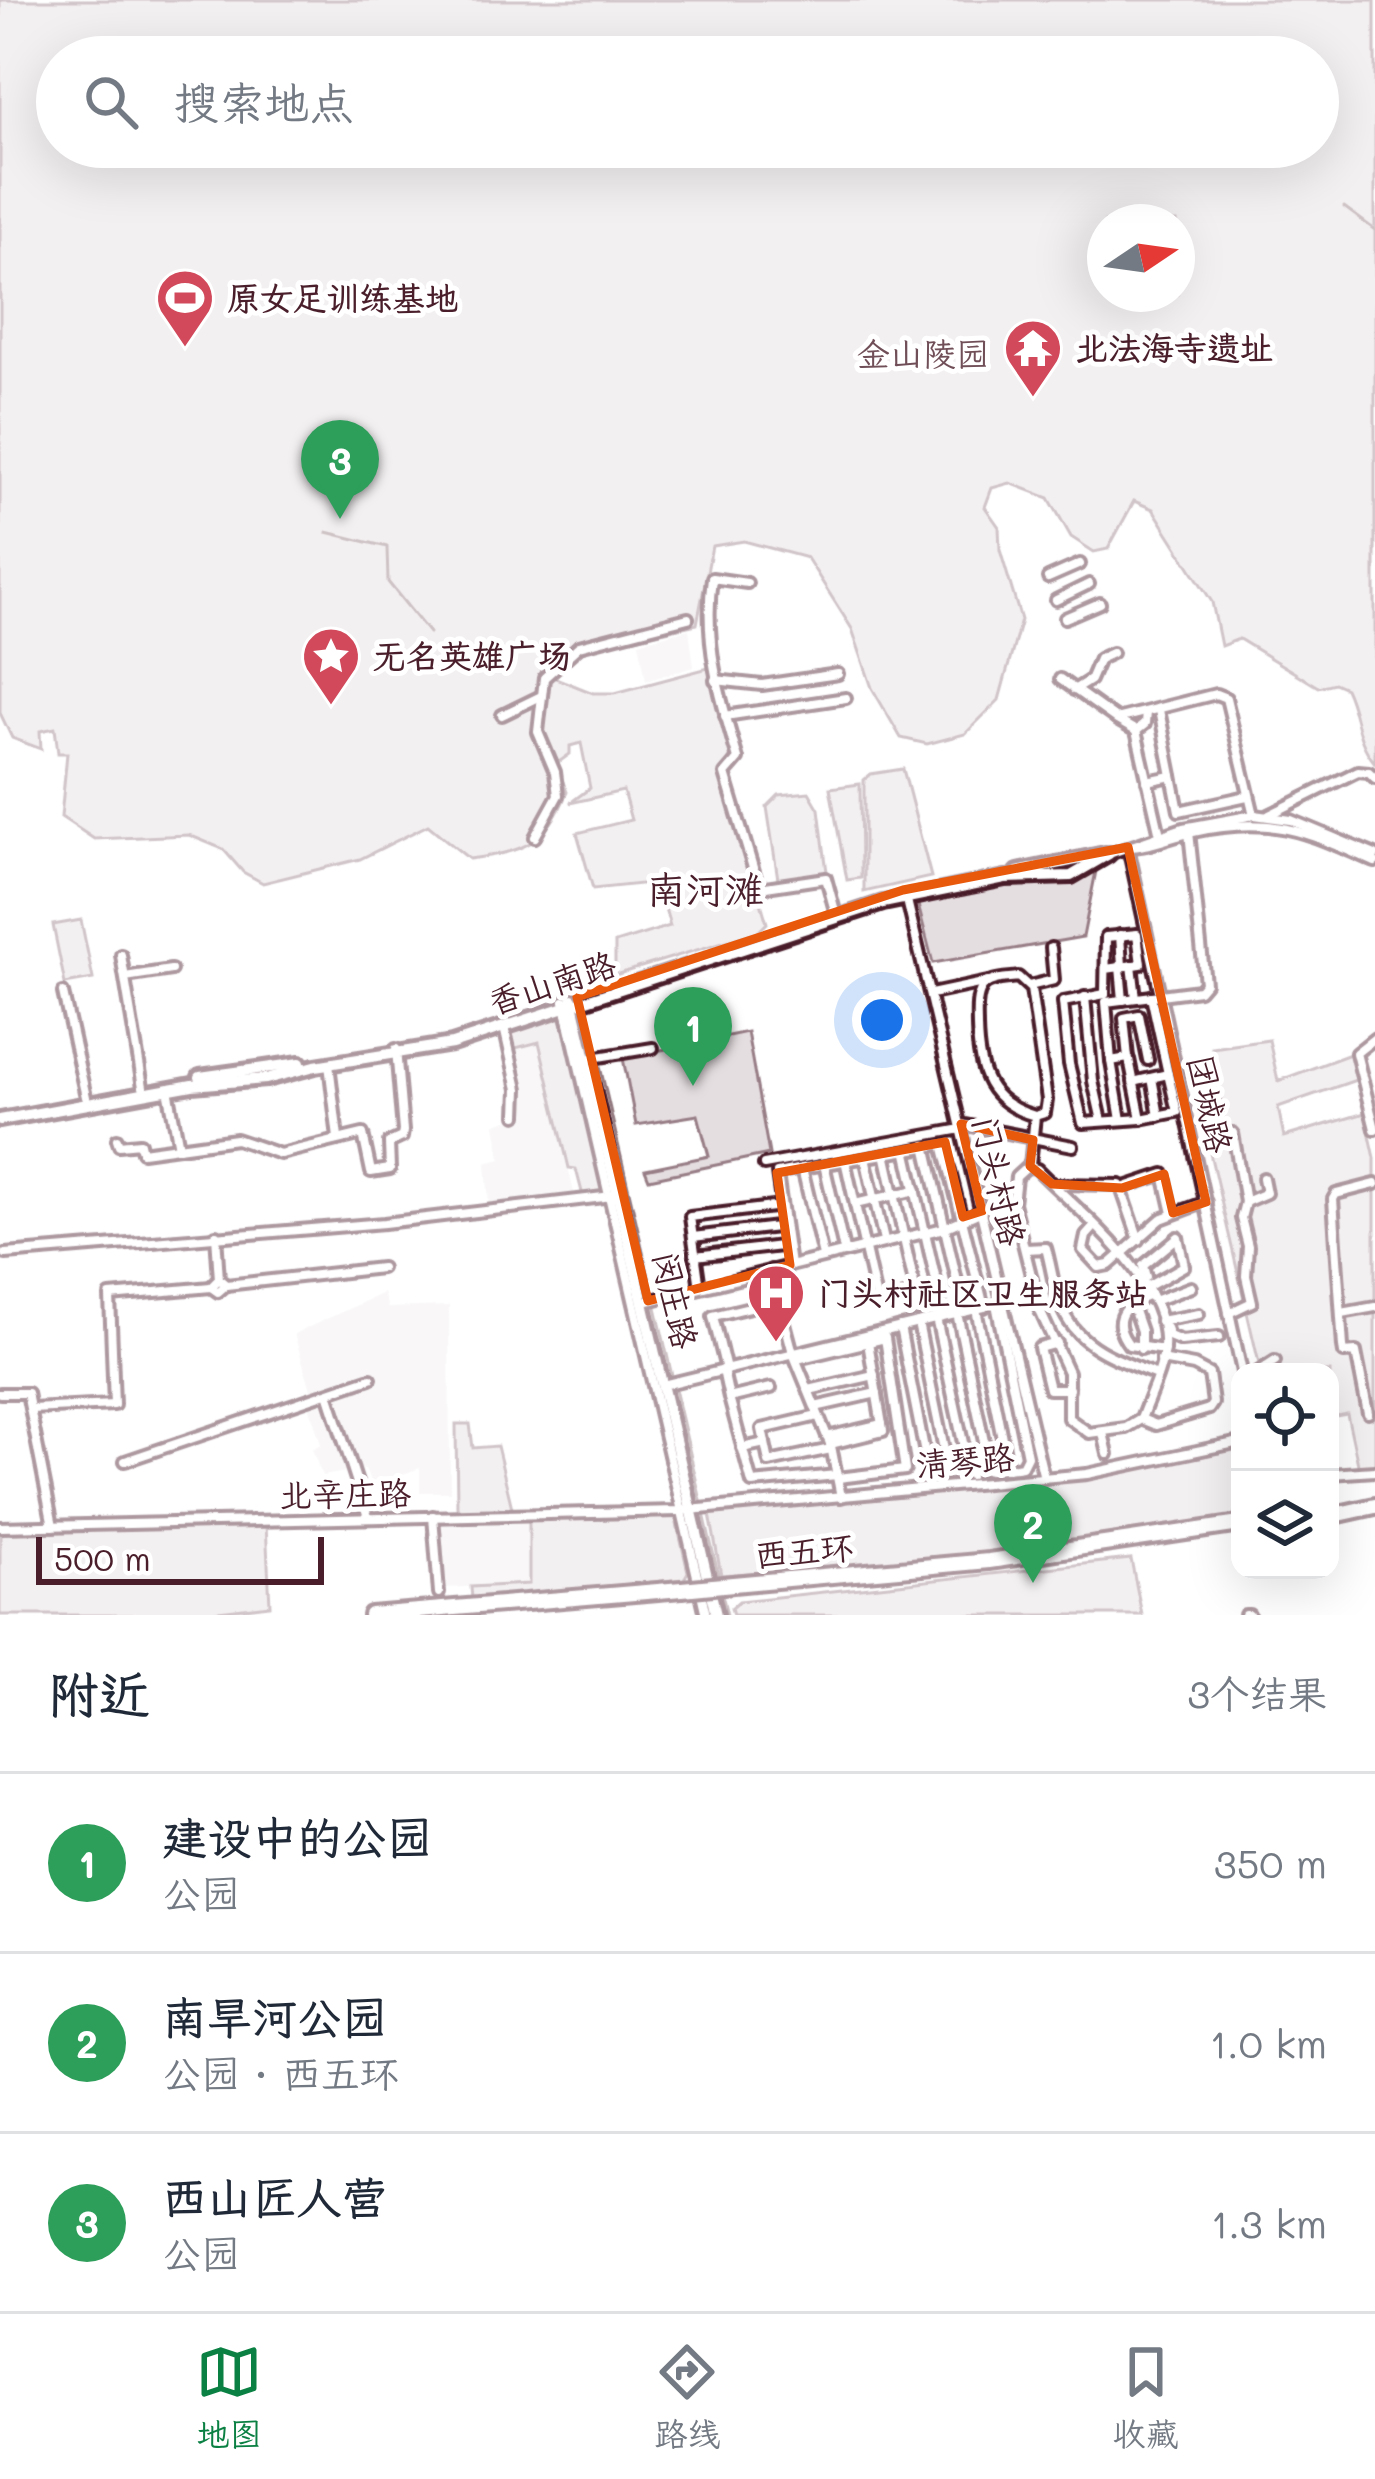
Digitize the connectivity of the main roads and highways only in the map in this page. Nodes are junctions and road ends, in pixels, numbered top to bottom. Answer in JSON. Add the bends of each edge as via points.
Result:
{"nodes":[{"id":1,"x":571,"y":1002,"type":"junction"},
{"id":2,"x":396,"y":1051,"type":"junction"},
{"id":3,"x":0,"y":1117,"type":"edge"},
{"id":4,"x":1375,"y":1497,"type":"edge"},
{"id":5,"x":1339,"y":1505,"type":"edge"},
{"id":6,"x":1375,"y":1507,"type":"edge"},
{"id":7,"x":689,"y":1511,"type":"junction"},
{"id":8,"x":1339,"y":1514,"type":"edge"},
{"id":9,"x":1231,"y":1530,"type":"edge"},
{"id":10,"x":683,"y":1593,"type":"junction"},
{"id":11,"x":371,"y":1615,"type":"edge"},
{"id":12,"x":472,"y":1615,"type":"edge"},
{"id":13,"x":713,"y":1615,"type":"edge"}],
"edges":[{"from":1,"to":1,"type":"main road","name":"香山南路","via":[[906,896],[1071,876],[1109,854],[924,885]]},
{"from":1,"to":2,"type":"main road","name":"香山南路"},
{"from":1,"to":2,"type":"main road","name":"香山南路","via":[[452,1044]]},
{"from":1,"to":7,"type":"main road","name":"闵庄路"},
{"from":1,"to":7,"type":"main road","name":"闵庄路"},
{"from":2,"to":3,"type":"main road","name":"香山南路"},
{"from":2,"to":3,"type":"main road","name":"香山南路","via":[[142,1087]]},
{"from":4,"to":5,"type":"highway"},
{"from":6,"to":8,"type":"highway"},
{"from":7,"to":13,"type":"main road","name":"闵庄路"},
{"from":9,"to":10,"type":"highway","name":"西五环","bridge":true},
{"from":10,"to":11,"type":"highway","name":"西五环"},
{"from":10,"to":12,"type":"highway","name":"西五环"}]}
